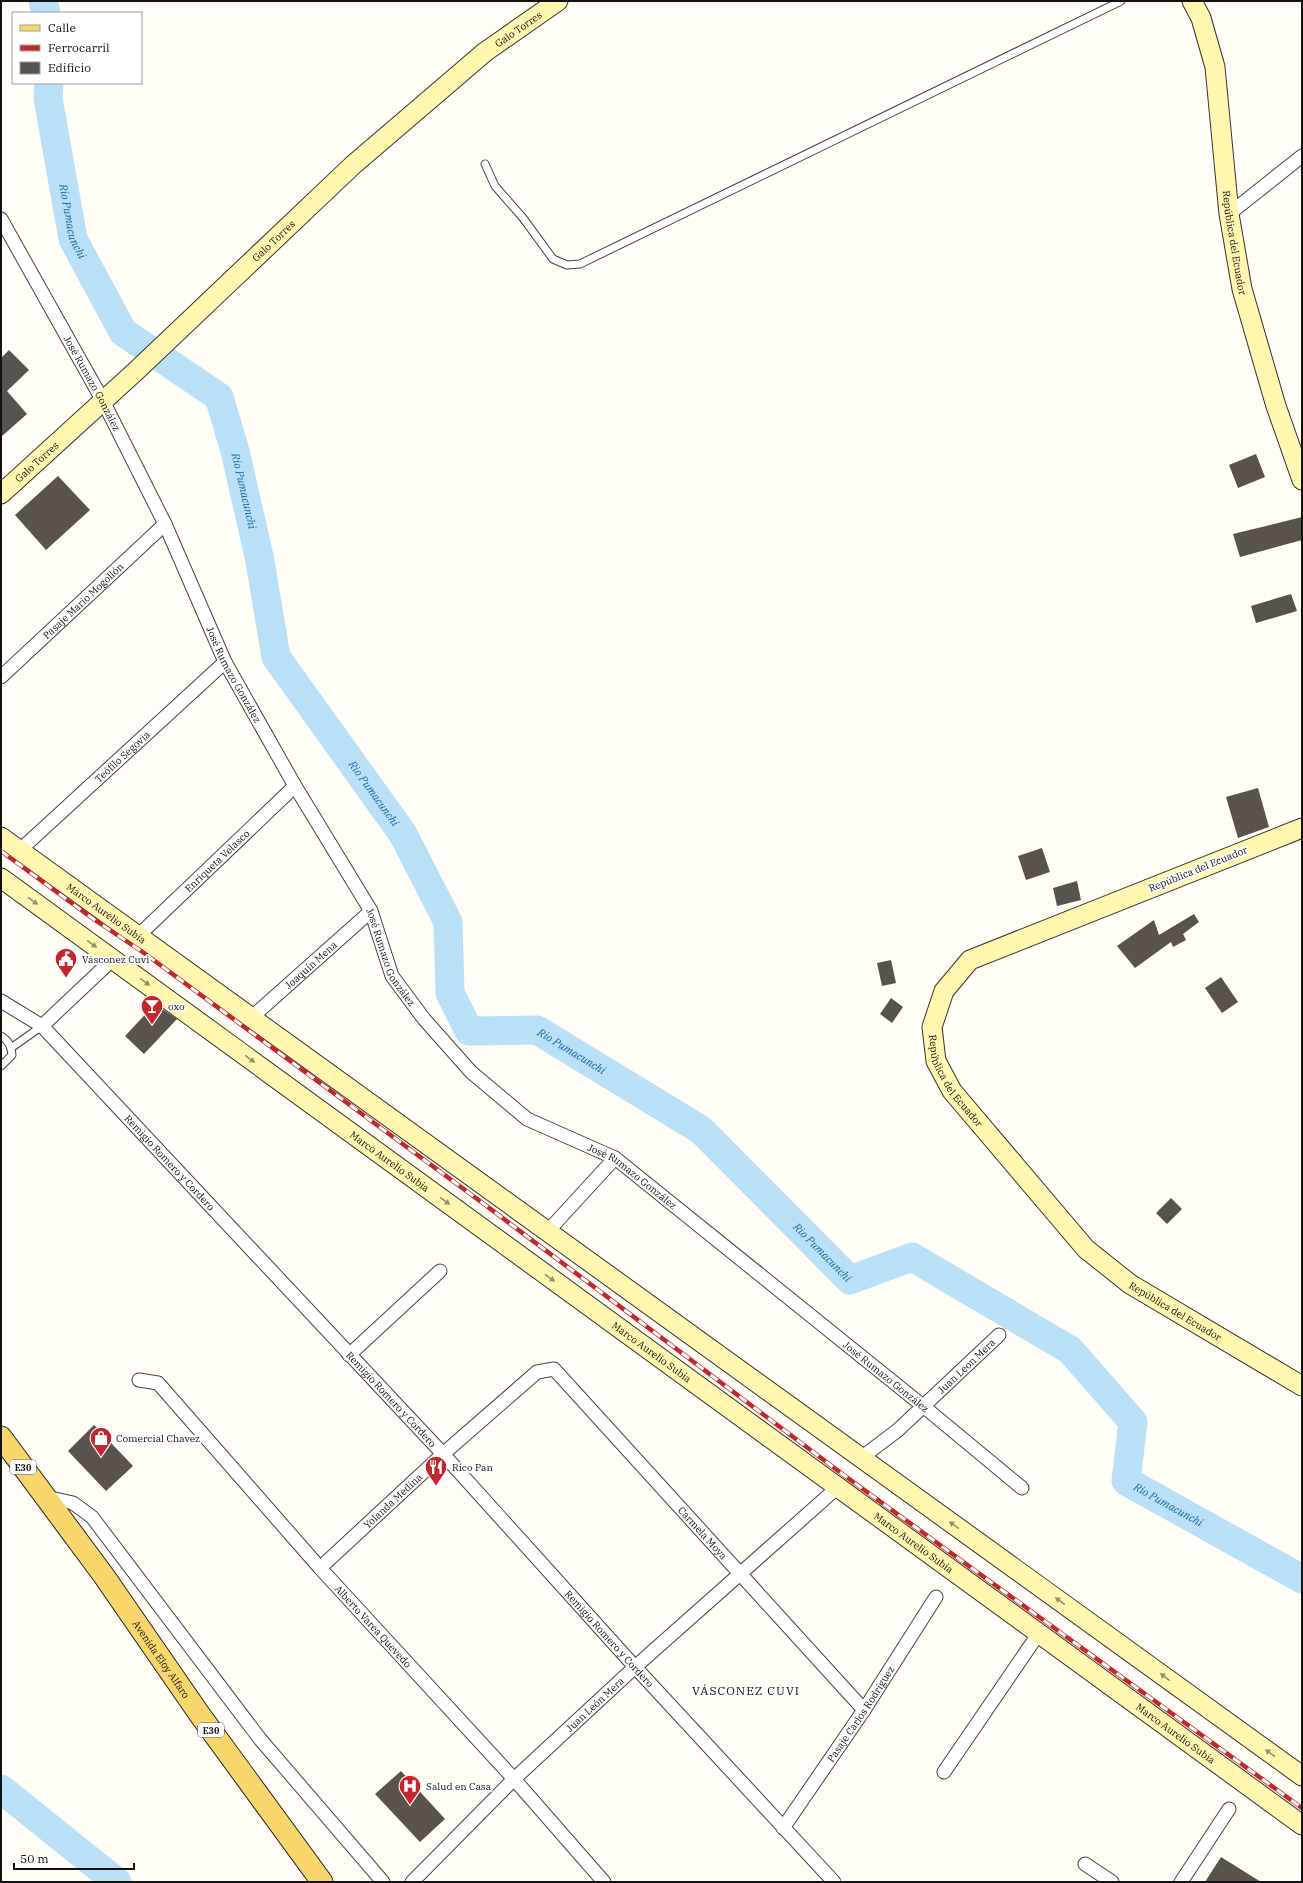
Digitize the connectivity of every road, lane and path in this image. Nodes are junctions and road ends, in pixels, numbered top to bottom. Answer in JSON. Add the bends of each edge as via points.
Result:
{"nodes":[{"id":1,"x":558,"y":1,"type":"edge"},
{"id":2,"x":1121,"y":1,"type":"edge"},
{"id":3,"x":1192,"y":1,"type":"edge"},
{"id":4,"x":1302,"y":156,"type":"edge"},
{"id":5,"x":485,"y":164,"type":"dead end"},
{"id":6,"x":1229,"y":214,"type":"junction"},
{"id":7,"x":1,"y":219,"type":"edge"},
{"id":8,"x":103,"y":401,"type":"junction"},
{"id":9,"x":1302,"y":480,"type":"edge"},
{"id":10,"x":1,"y":494,"type":"edge"},
{"id":11,"x":165,"y":524,"type":"junction"},
{"id":12,"x":225,"y":662,"type":"junction"},
{"id":13,"x":1,"y":677,"type":"edge"},
{"id":14,"x":295,"y":786,"type":"junction"},
{"id":15,"x":1302,"y":828,"type":"edge"},
{"id":16,"x":1,"y":837,"type":"edge"},
{"id":17,"x":20,"y":851,"type":"junction"},
{"id":18,"x":1,"y":878,"type":"edge"},
{"id":19,"x":371,"y":911,"type":"junction"},
{"id":20,"x":138,"y":936,"type":"junction"},
{"id":21,"x":113,"y":959,"type":"junction"},
{"id":22,"x":1,"y":1001,"type":"edge"},
{"id":23,"x":252,"y":1018,"type":"junction"},
{"id":24,"x":42,"y":1026,"type":"junction"},
{"id":25,"x":1,"y":1036,"type":"edge"},
{"id":26,"x":12,"y":1048,"type":"junction"},
{"id":27,"x":1,"y":1066,"type":"edge"},
{"id":28,"x":614,"y":1158,"type":"junction"},
{"id":29,"x":548,"y":1231,"type":"junction"},
{"id":30,"x":440,"y":1271,"type":"dead end"},
{"id":31,"x":999,"y":1335,"type":"dead end"},
{"id":32,"x":349,"y":1355,"type":"junction"},
{"id":33,"x":536,"y":1372,"type":"joint"},
{"id":34,"x":139,"y":1380,"type":"dead end"},
{"id":35,"x":1302,"y":1386,"type":"edge"},
{"id":36,"x":923,"y":1406,"type":"junction"},
{"id":37,"x":1,"y":1437,"type":"edge"},
{"id":38,"x":443,"y":1454,"type":"junction"},
{"id":39,"x":861,"y":1458,"type":"junction"},
{"id":40,"x":838,"y":1487,"type":"junction"},
{"id":41,"x":1022,"y":1488,"type":"dead end"},
{"id":42,"x":46,"y":1497,"type":"junction"},
{"id":43,"x":320,"y":1568,"type":"junction"},
{"id":44,"x":740,"y":1574,"type":"junction"},
{"id":45,"x":936,"y":1597,"type":"dead end"},
{"id":46,"x":1038,"y":1633,"type":"junction"},
{"id":47,"x":635,"y":1667,"type":"junction"},
{"id":48,"x":864,"y":1710,"type":"junction"},
{"id":49,"x":944,"y":1772,"type":"dead end"},
{"id":50,"x":1302,"y":1776,"type":"edge"},
{"id":51,"x":514,"y":1779,"type":"junction"},
{"id":52,"x":1229,"y":1809,"type":"dead end"},
{"id":53,"x":1302,"y":1825,"type":"edge"},
{"id":54,"x":783,"y":1828,"type":"junction"},
{"id":55,"x":1085,"y":1864,"type":"dead end"},
{"id":56,"x":322,"y":1882,"type":"edge"},
{"id":57,"x":383,"y":1882,"type":"edge"},
{"id":58,"x":412,"y":1882,"type":"edge"},
{"id":59,"x":604,"y":1882,"type":"edge"},
{"id":60,"x":834,"y":1882,"type":"edge"},
{"id":61,"x":1112,"y":1882,"type":"edge"},
{"id":62,"x":1181,"y":1882,"type":"edge"}],
"edges":[{"from":1,"to":8,"type":"main road","name":"Galo Torres","via":[[485,52],[353,165]]},
{"from":2,"to":5,"type":"lane","via":[[580,264],[566,265],[553,259],[523,218],[495,186]]},
{"from":3,"to":6,"type":"main road","name":"República del Ecuador","via":[[1201,18],[1215,67]]},
{"from":4,"to":6,"type":"street"},
{"from":6,"to":9,"type":"main road","name":"República del Ecuador","via":[[1242,290],[1276,406]]},
{"from":7,"to":8,"type":"street","name":"José Rumazo González"},
{"from":8,"to":10,"type":"main road","name":"Galo Torres"},
{"from":8,"to":11,"type":"street","name":"José Rumazo González"},
{"from":11,"to":12,"type":"street","name":"José Rumazo González"},
{"from":11,"to":13,"type":"street","name":"Pasaje Mario Mogollón"},
{"from":12,"to":14,"type":"street","name":"José Rumazo González"},
{"from":12,"to":17,"type":"street","name":"Teófilo Segovia"},
{"from":14,"to":19,"type":"street","name":"José Rumazo González"},
{"from":14,"to":20,"type":"street","name":"Enriqueta Velasco"},
{"from":15,"to":35,"type":"main road","name":"República del Ecuador","via":[[970,960],[944,991],[932,1027],[936,1061],[952,1091],[1086,1249],[1130,1284]]},
{"from":16,"to":17,"type":"main road","name":"Marco Aurelio Subia"},
{"from":17,"to":20,"type":"main road","name":"Marco Aurelio Subia"},
{"from":18,"to":21,"type":"main road","name":"Marco Aurelio Subia","one_way":true},
{"from":19,"to":23,"type":"street","name":"Joaquín Mena"},
{"from":19,"to":28,"type":"street","name":"José Rumazo González","via":[[392,976],[424,1019],[471,1072],[528,1119]]},
{"from":20,"to":23,"type":"main road","name":"Marco Aurelio Subia"},
{"from":21,"to":24,"type":"street"},
{"from":21,"to":40,"type":"main road","name":"Marco Aurelio Subia","one_way":true},
{"from":22,"to":24,"type":"street","name":"Remigio Romero y Cordero"},
{"from":23,"to":29,"type":"main road","name":"Marco Aurelio Subia"},
{"from":24,"to":26,"type":"lane"},
{"from":24,"to":32,"type":"street","name":"Remigio Romero y Cordero"},
{"from":25,"to":26,"type":"lane"},
{"from":26,"to":27,"type":"lane","via":[[12,1055]]},
{"from":28,"to":29,"type":"street"},
{"from":28,"to":36,"type":"street","name":"José Rumazo González"},
{"from":29,"to":39,"type":"main road","name":"Marco Aurelio Subia"},
{"from":30,"to":32,"type":"street"},
{"from":31,"to":36,"type":"street","name":"Juan Leon Mera"},
{"from":32,"to":38,"type":"street","name":"Remigio Romero y Cordero"},
{"from":33,"to":38,"type":"street","name":"Yolanda Medina"},
{"from":33,"to":44,"type":"street","name":"Carmela Moya","via":[[554,1369]]},
{"from":34,"to":43,"type":"street","name":"Alberto Varea Quevedo","via":[[158,1383]]},
{"from":36,"to":39,"type":"street","name":"Juan Leon Mera","via":[[898,1430]]},
{"from":36,"to":41,"type":"street","name":"José Rumazo González"},
{"from":37,"to":42,"type":"main road","name":"Avenida Eloy Alfaro","number":"E30"},
{"from":38,"to":43,"type":"street","name":"Yolanda Medina"},
{"from":38,"to":47,"type":"street","name":"Remigio Romero y Cordero"},
{"from":50,"to":39,"type":"main road","name":"Marco Aurelio Subia","one_way":true},
{"from":40,"to":44,"type":"street","name":"Juan León Mera"},
{"from":40,"to":46,"type":"main road","name":"Marco Aurelio Subia"},
{"from":42,"to":56,"type":"main road","name":"Avenida Eloy Alfaro","number":"E30"},
{"from":42,"to":57,"type":"street","via":[[74,1502],[92,1517],[260,1739]]},
{"from":43,"to":51,"type":"street","name":"Alberto Varea Quevedo"},
{"from":44,"to":47,"type":"street","name":"Juan León Mera"},
{"from":44,"to":48,"type":"street","name":"Carmela Moya"},
{"from":45,"to":48,"type":"street","name":"Pasaje Carlos Rodríguez"},
{"from":46,"to":49,"type":"street"},
{"from":46,"to":53,"type":"main road","name":"Marco Aurelio Subia"},
{"from":47,"to":51,"type":"street","name":"Juan León Mera"},
{"from":47,"to":54,"type":"street","name":"Remigio Romero y Cordero"},
{"from":48,"to":54,"type":"street","name":"Pasaje Carlos Rodríguez"},
{"from":51,"to":58,"type":"street","name":"Juan León Mera"},
{"from":51,"to":59,"type":"street","name":"Alberto Varea Quevedo"},
{"from":52,"to":62,"type":"street"},
{"from":54,"to":60,"type":"street","name":"Remigio Romero y Cordero"},
{"from":55,"to":61,"type":"street"}]}
